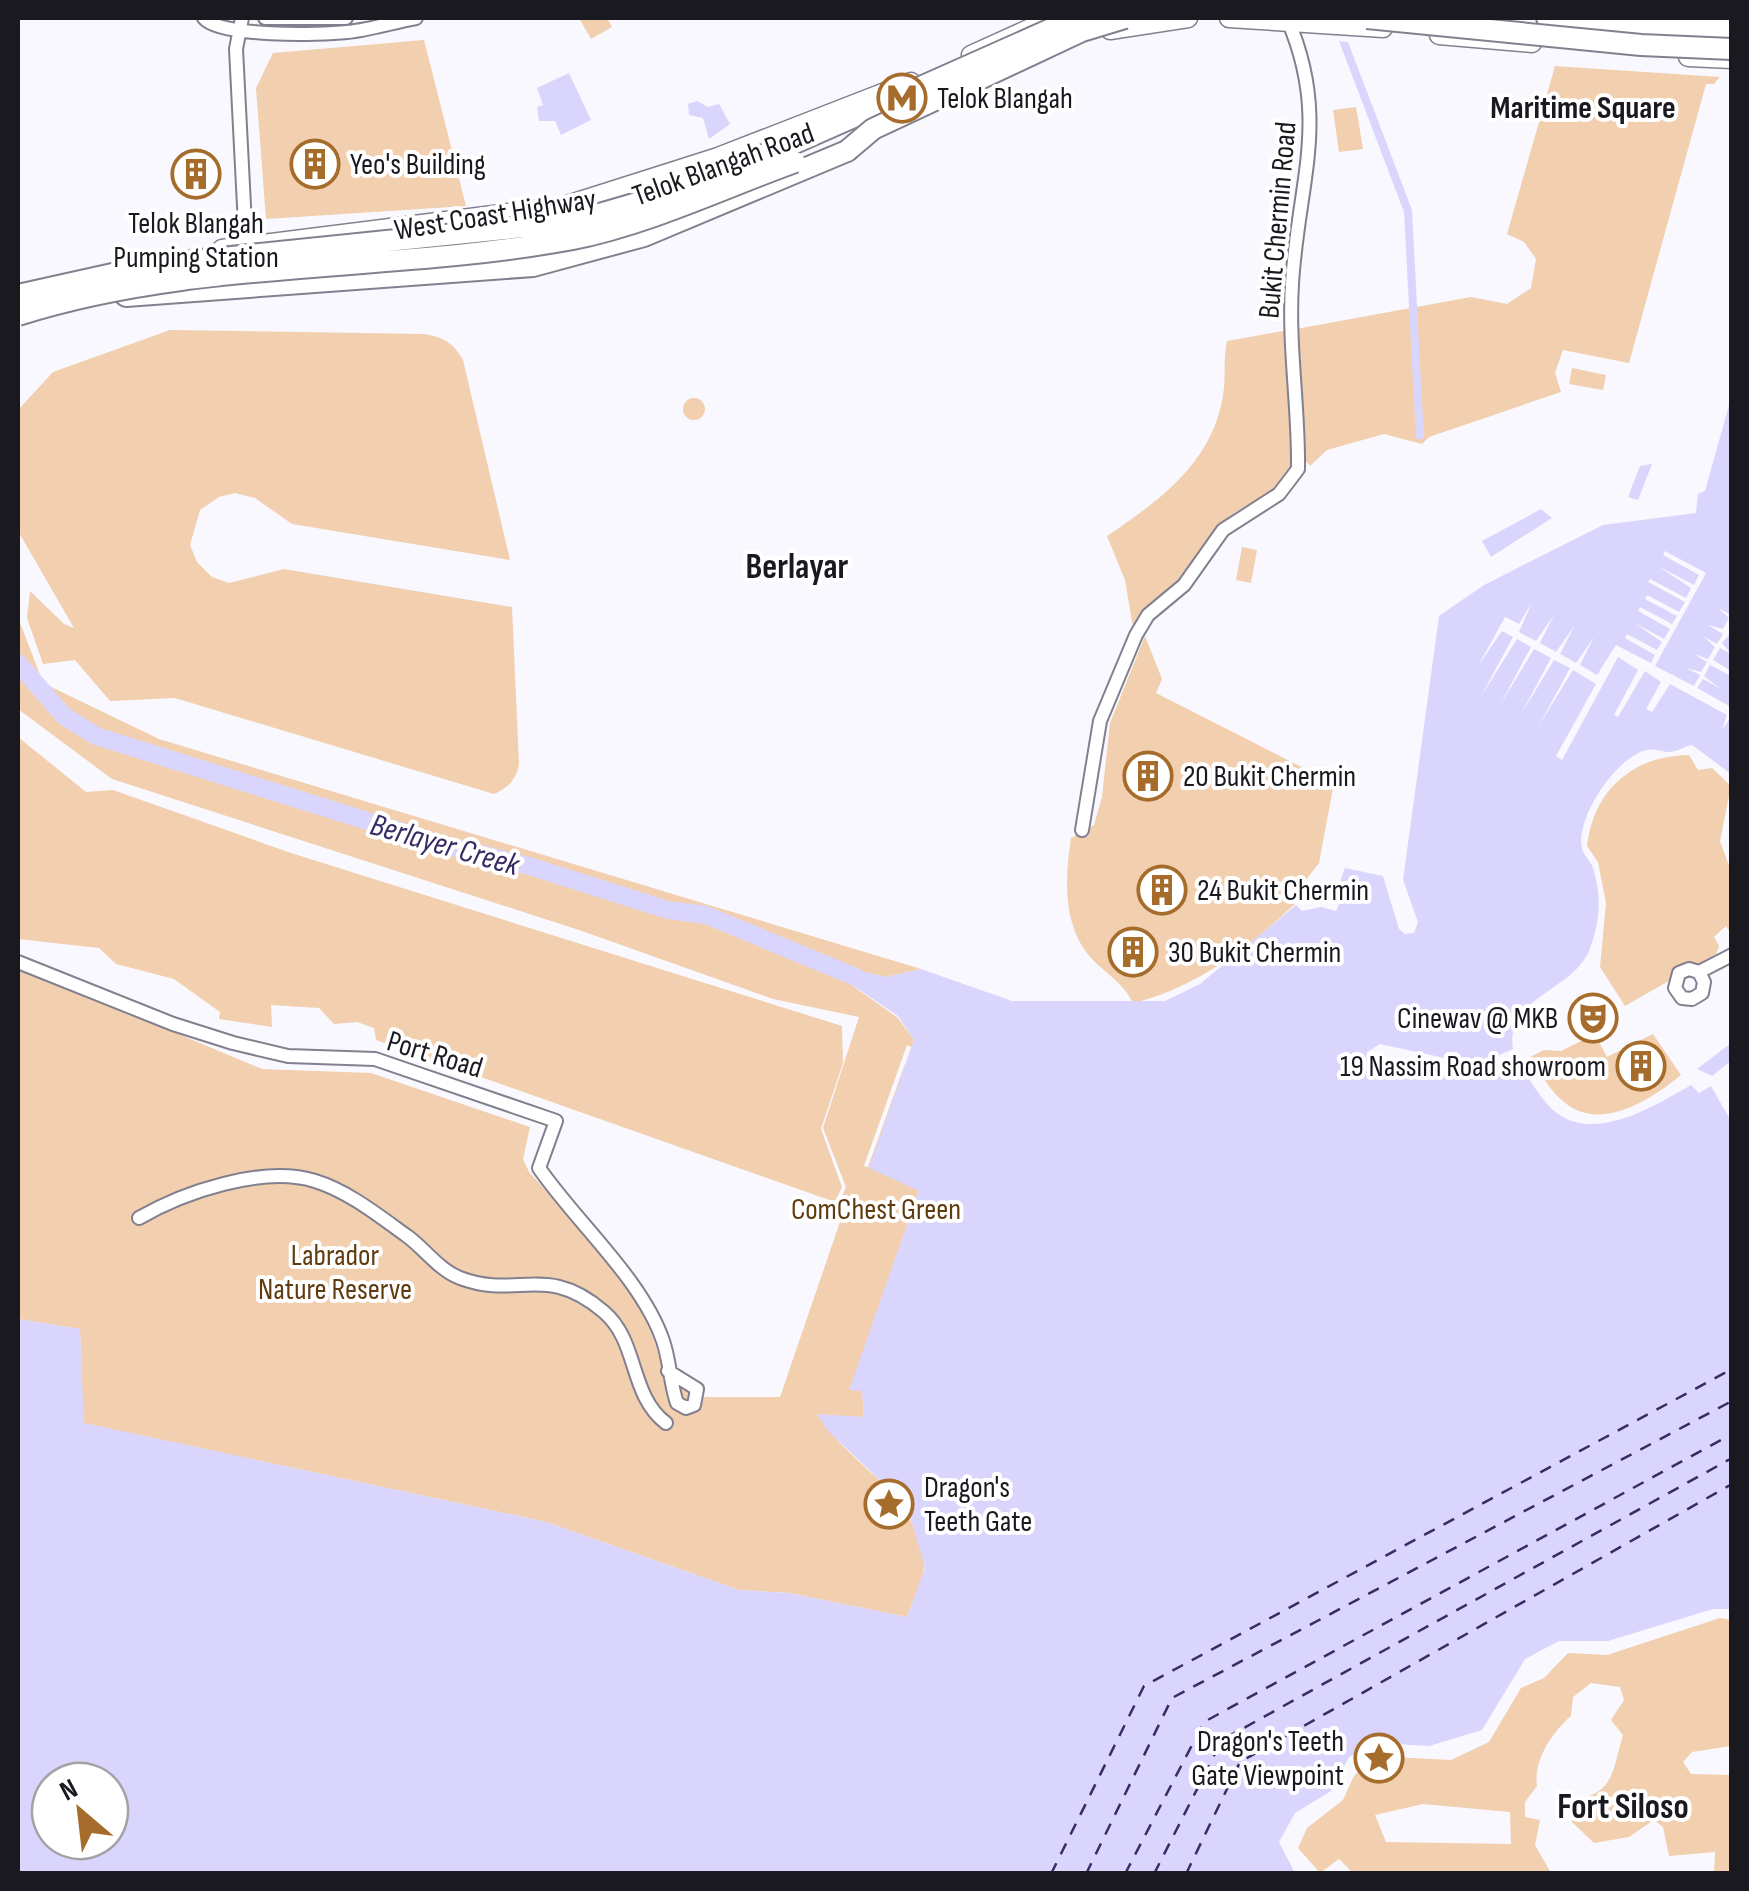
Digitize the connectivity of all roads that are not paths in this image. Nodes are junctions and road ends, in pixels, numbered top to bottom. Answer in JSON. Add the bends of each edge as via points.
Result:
{"nodes":[{"id":1,"x":204,"y":18,"type":"edge"},
{"id":2,"x":265,"y":18,"type":"edge"},
{"id":3,"x":346,"y":18,"type":"edge"},
{"id":4,"x":416,"y":18,"type":"edge"},
{"id":5,"x":1053,"y":18,"type":"edge"},
{"id":6,"x":1076,"y":18,"type":"edge"},
{"id":7,"x":1188,"y":18,"type":"edge"},
{"id":8,"x":1229,"y":18,"type":"edge"},
{"id":9,"x":1367,"y":18,"type":"edge"},
{"id":10,"x":1547,"y":18,"type":"edge"},
{"id":11,"x":1651,"y":18,"type":"edge"},
{"id":12,"x":1722,"y":18,"type":"edge"},
{"id":13,"x":1288,"y":19,"type":"edge"},
{"id":14,"x":1124,"y":21,"type":"edge"},
{"id":15,"x":1030,"y":22,"type":"edge"},
{"id":16,"x":225,"y":23,"type":"edge"},
{"id":17,"x":242,"y":24,"type":"edge"},
{"id":18,"x":1732,"y":31,"type":"edge"},
{"id":19,"x":1732,"y":40,"type":"edge"},
{"id":20,"x":1526,"y":42,"type":"junction"},
{"id":21,"x":236,"y":49,"type":"junction"},
{"id":22,"x":1732,"y":49,"type":"edge"},
{"id":23,"x":1732,"y":60,"type":"edge"},
{"id":24,"x":949,"y":66,"type":"junction"},
{"id":25,"x":968,"y":91,"type":"junction"},
{"id":26,"x":874,"y":128,"type":"junction"},
{"id":27,"x":428,"y":225,"type":"junction"},
{"id":28,"x":246,"y":245,"type":"junction"},
{"id":29,"x":435,"y":260,"type":"junction"},
{"id":30,"x":18,"y":286,"type":"edge"},
{"id":31,"x":18,"y":295,"type":"edge"},
{"id":32,"x":118,"y":297,"type":"junction"},
{"id":33,"x":18,"y":314,"type":"edge"},
{"id":34,"x":18,"y":323,"type":"edge"},
{"id":35,"x":1082,"y":830,"type":"dead end"},
{"id":36,"x":1732,"y":954,"type":"edge"},
{"id":37,"x":18,"y":962,"type":"edge"},
{"id":38,"x":1698,"y":972,"type":"dead end"},
{"id":39,"x":139,"y":1218,"type":"dead end"},
{"id":40,"x":668,"y":1371,"type":"junction"},
{"id":41,"x":687,"y":1384,"type":"junction"},
{"id":42,"x":674,"y":1396,"type":"junction"},
{"id":43,"x":666,"y":1424,"type":"dead end"}],
"edges":[{"from":1,"to":16,"type":"street","via":[[210,25]]},
{"from":2,"to":3,"type":"street"},
{"from":4,"to":17,"type":"street","via":[[347,32]]},
{"from":5,"to":15,"type":"main road","name":"Telok Blangah Road"},
{"from":6,"to":31,"type":"highway","name":"West Coast Highway","bridge":true,"via":[[790,145],[572,222],[152,265]]},
{"from":7,"to":14,"type":"main road","name":"Telok Blangah Road"},
{"from":8,"to":13,"type":"main road"},
{"from":9,"to":22,"type":"highway","bridge":true},
{"from":10,"to":18,"type":"highway"},
{"from":11,"to":12,"type":"main road"},
{"from":13,"to":20,"type":"main road"},
{"from":13,"to":35,"type":"street","name":"Bukit Chermin Road","via":[[1313,123],[1291,286],[1298,470],[1279,494],[1223,530],[1184,585],[1148,615],[1100,722]]},
{"from":14,"to":25,"type":"main road","name":"Telok Blangah Road"},
{"from":14,"to":26,"type":"highway","name":"West Coast Highway","bridge":true,"via":[[1067,38]]},
{"from":15,"to":24,"type":"main road","name":"Telok Blangah Road"},
{"from":16,"to":17,"type":"street"},
{"from":16,"to":21,"type":"street"},
{"from":17,"to":21,"type":"street"},
{"from":19,"to":20,"type":"highway"},
{"from":20,"to":23,"type":"main road"},
{"from":21,"to":28,"type":"street"},
{"from":24,"to":25,"type":"main road","via":[[965,74]]},
{"from":24,"to":27,"type":"main road","name":"Telok Blangah Road","via":[[718,157],[564,206]]},
{"from":25,"to":29,"type":"main road","name":"Telok Blangah Road","via":[[840,151],[686,210],[576,243]]},
{"from":26,"to":32,"type":"highway","bridge":true,"via":[[847,151],[690,218],[594,250],[497,270]]},
{"from":26,"to":33,"type":"highway","name":"West Coast Highway","bridge":true,"via":[[576,238],[156,283]]},
{"from":27,"to":28,"type":"main road","name":"Telok Blangah Road"},
{"from":27,"to":29,"type":"main road"},
{"from":28,"to":30,"type":"main road","name":"Telok Blangah Road"},
{"from":29,"to":32,"type":"main road","name":"Telok Blangah Road"},
{"from":32,"to":34,"type":"main road","name":"Telok Blangah Road"},
{"from":36,"to":38,"type":"street"},
{"from":37,"to":40,"type":"street","name":"Port Road","via":[[218,1038],[288,1056],[375,1060],[556,1121],[539,1168],[620,1270],[663,1340]]},
{"from":39,"to":43,"type":"street","via":[[173,1198],[215,1186],[275,1176],[322,1184],[404,1234],[456,1277],[562,1285],[587,1298],[610,1317],[628,1347],[642,1398]]},
{"from":40,"to":41,"type":"street"},
{"from":40,"to":42,"type":"street","name":"Port Road"},
{"from":41,"to":42,"type":"street"},
{"from":41,"to":42,"type":"street","via":[[698,1392],[694,1405],[683,1408]]}]}
